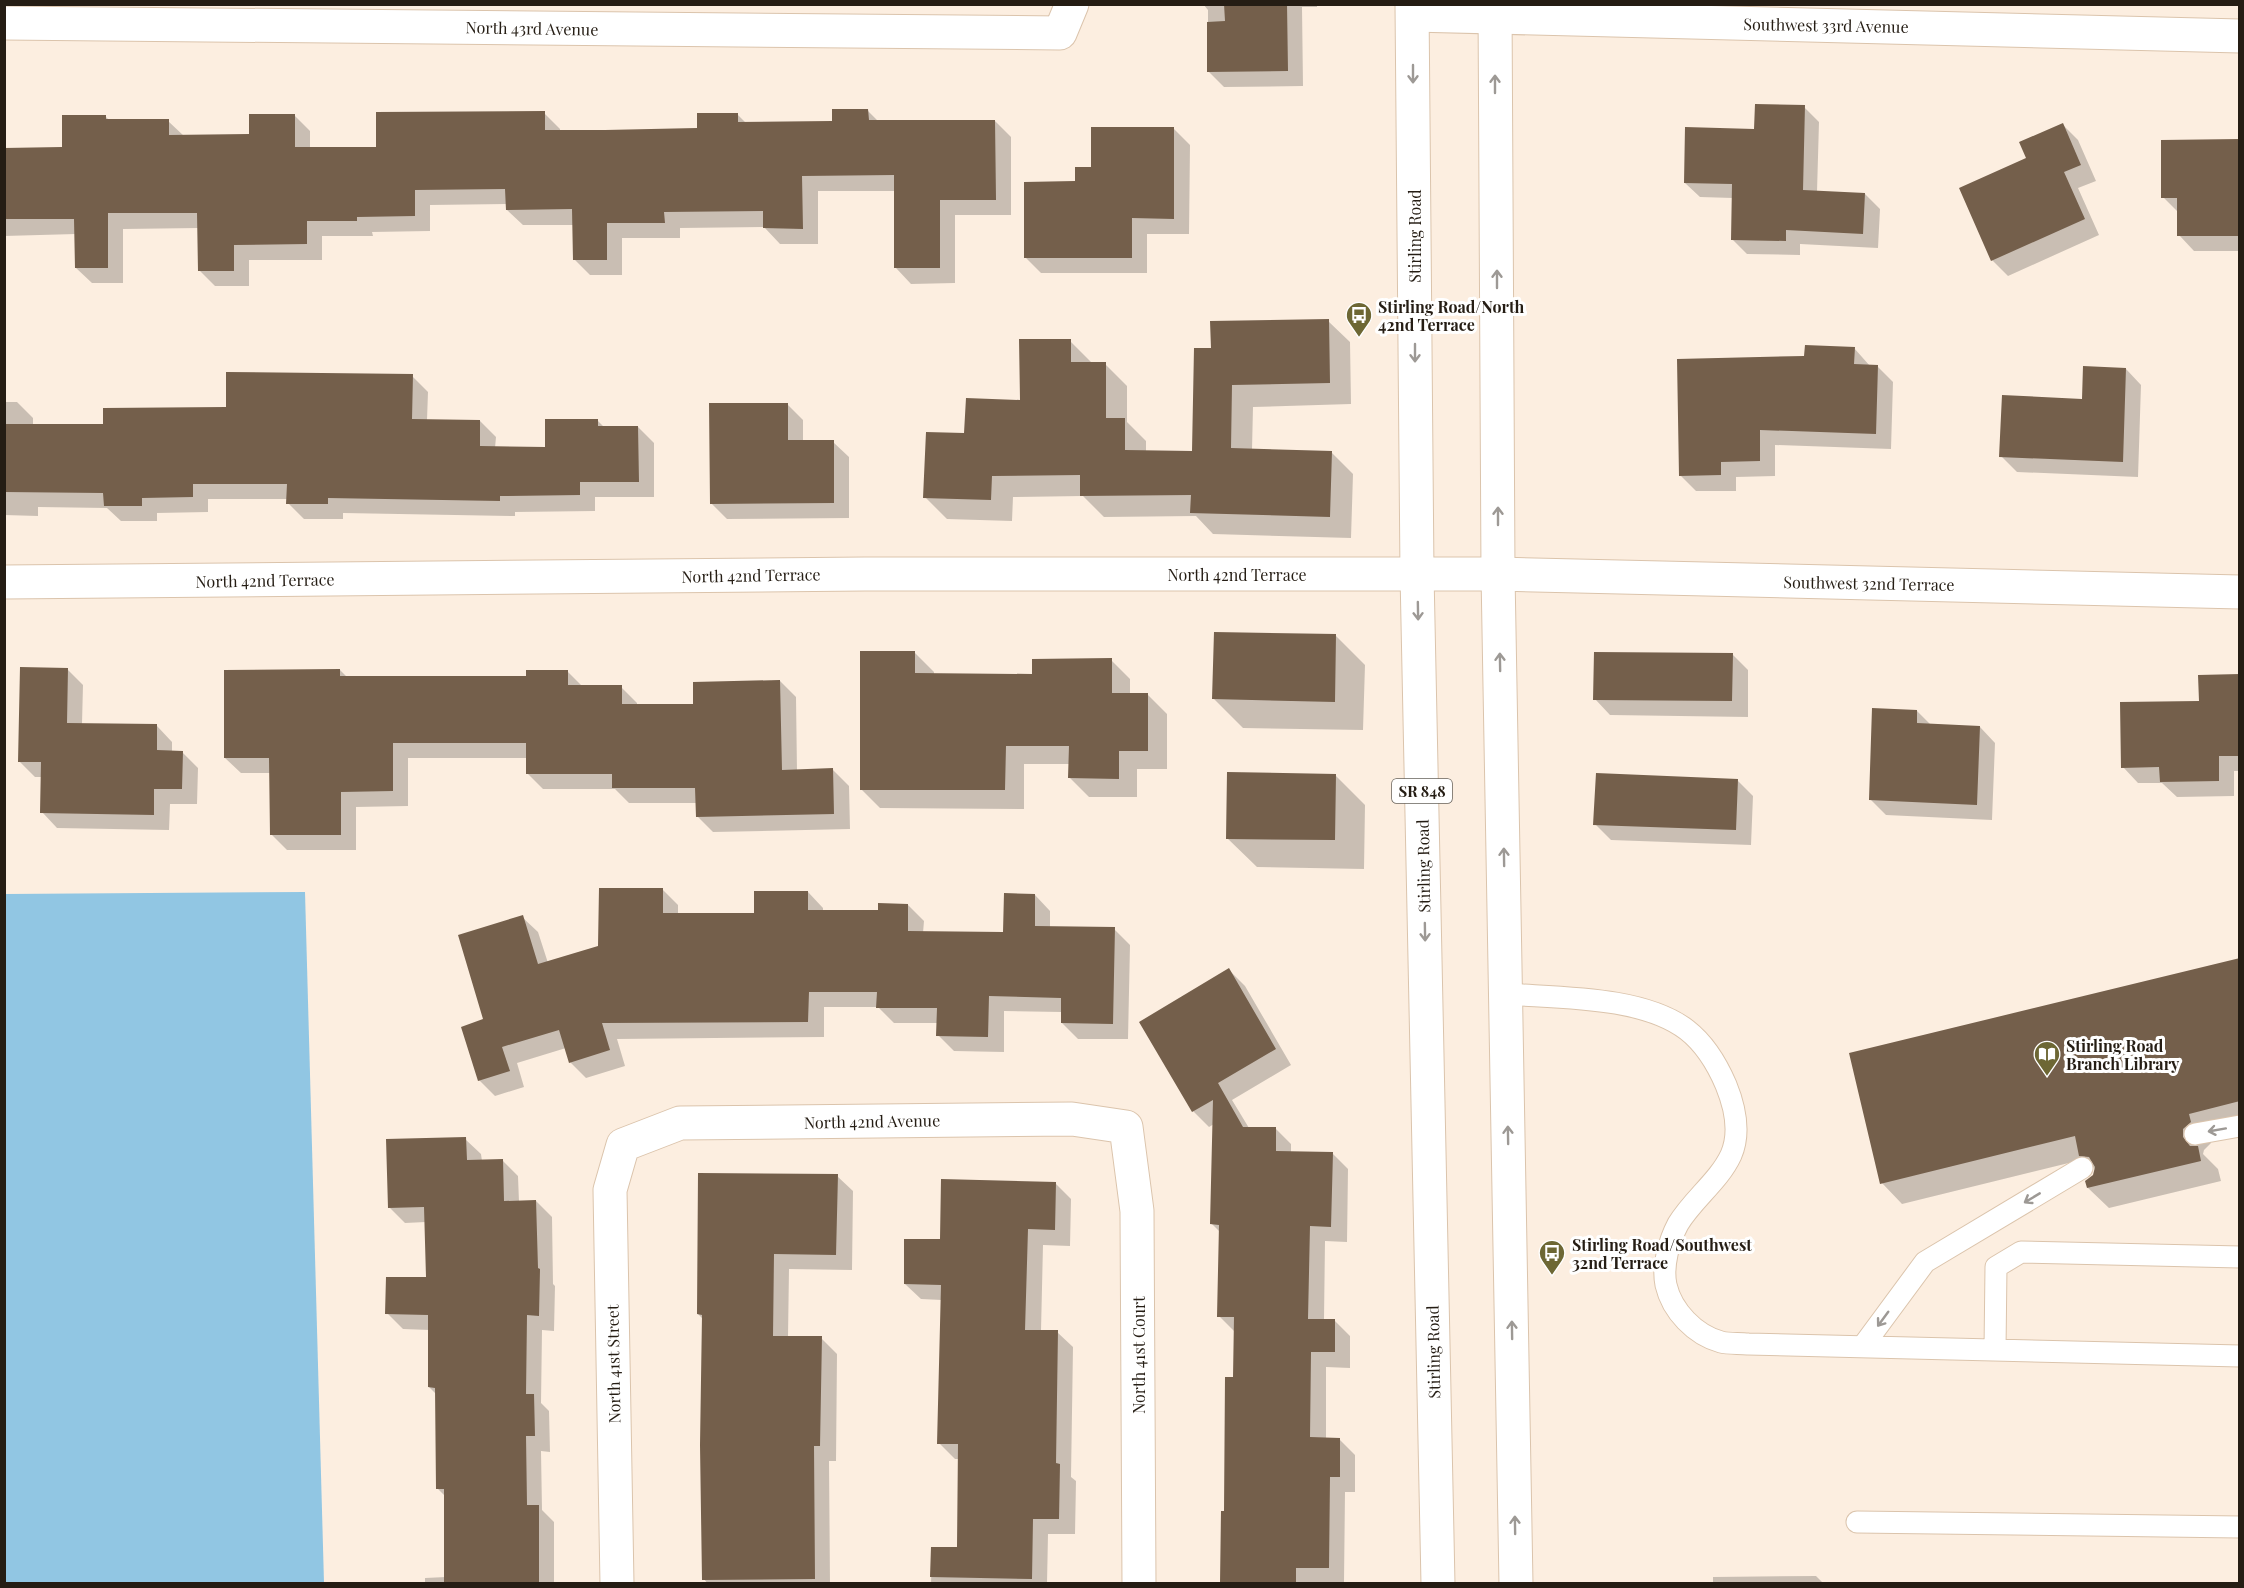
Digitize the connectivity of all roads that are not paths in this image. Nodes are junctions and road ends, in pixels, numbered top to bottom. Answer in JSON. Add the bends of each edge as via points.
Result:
{"nodes":[{"id":1,"x":1412,"y":10,"type":"edge"},
{"id":2,"x":1495,"y":11,"type":"edge"},
{"id":3,"x":1621,"y":12,"type":"edge"},
{"id":4,"x":1066,"y":19,"type":"edge"},
{"id":5,"x":4,"y":24,"type":"edge"},
{"id":6,"x":2240,"y":36,"type":"edge"},
{"id":7,"x":1417,"y":574,"type":"junction"},
{"id":8,"x":1498,"y":574,"type":"junction"},
{"id":9,"x":4,"y":582,"type":"edge"},
{"id":10,"x":2240,"y":592,"type":"edge"},
{"id":11,"x":1506,"y":994,"type":"junction"},
{"id":12,"x":2240,"y":1126,"type":"edge"},
{"id":13,"x":1126,"y":1127,"type":"joint"},
{"id":14,"x":2195,"y":1134,"type":"dead end"},
{"id":15,"x":623,"y":1145,"type":"joint"},
{"id":16,"x":2082,"y":1168,"type":"dead end"},
{"id":17,"x":2240,"y":1257,"type":"edge"},
{"id":18,"x":1863,"y":1346,"type":"junction"},
{"id":19,"x":1995,"y":1350,"type":"junction"},
{"id":20,"x":2240,"y":1356,"type":"edge"},
{"id":21,"x":1857,"y":1522,"type":"dead end"},
{"id":22,"x":2240,"y":1527,"type":"edge"},
{"id":23,"x":617,"y":1584,"type":"edge"},
{"id":24,"x":1139,"y":1584,"type":"edge"},
{"id":25,"x":1438,"y":1584,"type":"edge"},
{"id":26,"x":1516,"y":1584,"type":"edge"}],
"edges":[{"from":1,"to":2,"type":"street","name":"Southwest 33rd Avenue"},
{"from":1,"to":7,"type":"street","name":"Stirling Road","number":"SR 848","one_way":true},
{"from":2,"to":3,"type":"street","name":"Southwest 33rd Avenue"},
{"from":8,"to":2,"type":"street","one_way":true},
{"from":3,"to":6,"type":"street","name":"Southwest 33rd Avenue"},
{"from":4,"to":5,"type":"street","name":"North 43rd Avenue"},
{"from":7,"to":8,"type":"street","name":"North 42nd Terrace"},
{"from":7,"to":9,"type":"street","name":"North 42nd Terrace","via":[[853,574]]},
{"from":7,"to":25,"type":"street","name":"Stirling Road","number":"SR 848","one_way":true},
{"from":8,"to":10,"type":"street","name":"Southwest 32nd Terrace"},
{"from":11,"to":8,"type":"street","one_way":true},
{"from":11,"to":18,"type":"lane","via":[[1614,1002],[1659,1015],[1687,1030],[1716,1063],[1733,1103],[1737,1129],[1731,1154],[1678,1224],[1666,1254],[1666,1285],[1679,1313],[1697,1331],[1721,1342]]},
{"from":26,"to":11,"type":"street","one_way":true},
{"from":12,"to":14,"type":"lane","one_way":true},
{"from":13,"to":15,"type":"street","name":"North 42nd Avenue","via":[[1072,1119],[680,1123]]},
{"from":13,"to":24,"type":"street","name":"North 41st Court","via":[[1137,1211]]},
{"from":15,"to":23,"type":"street","name":"North 41st Street","via":[[610,1190]]},
{"from":16,"to":18,"type":"lane","one_way":true,"via":[[1925,1262]]},
{"from":17,"to":19,"type":"lane","via":[[2021,1252],[1996,1267]]},
{"from":18,"to":19,"type":"lane"},
{"from":19,"to":20,"type":"lane"},
{"from":21,"to":22,"type":"lane"}]}
